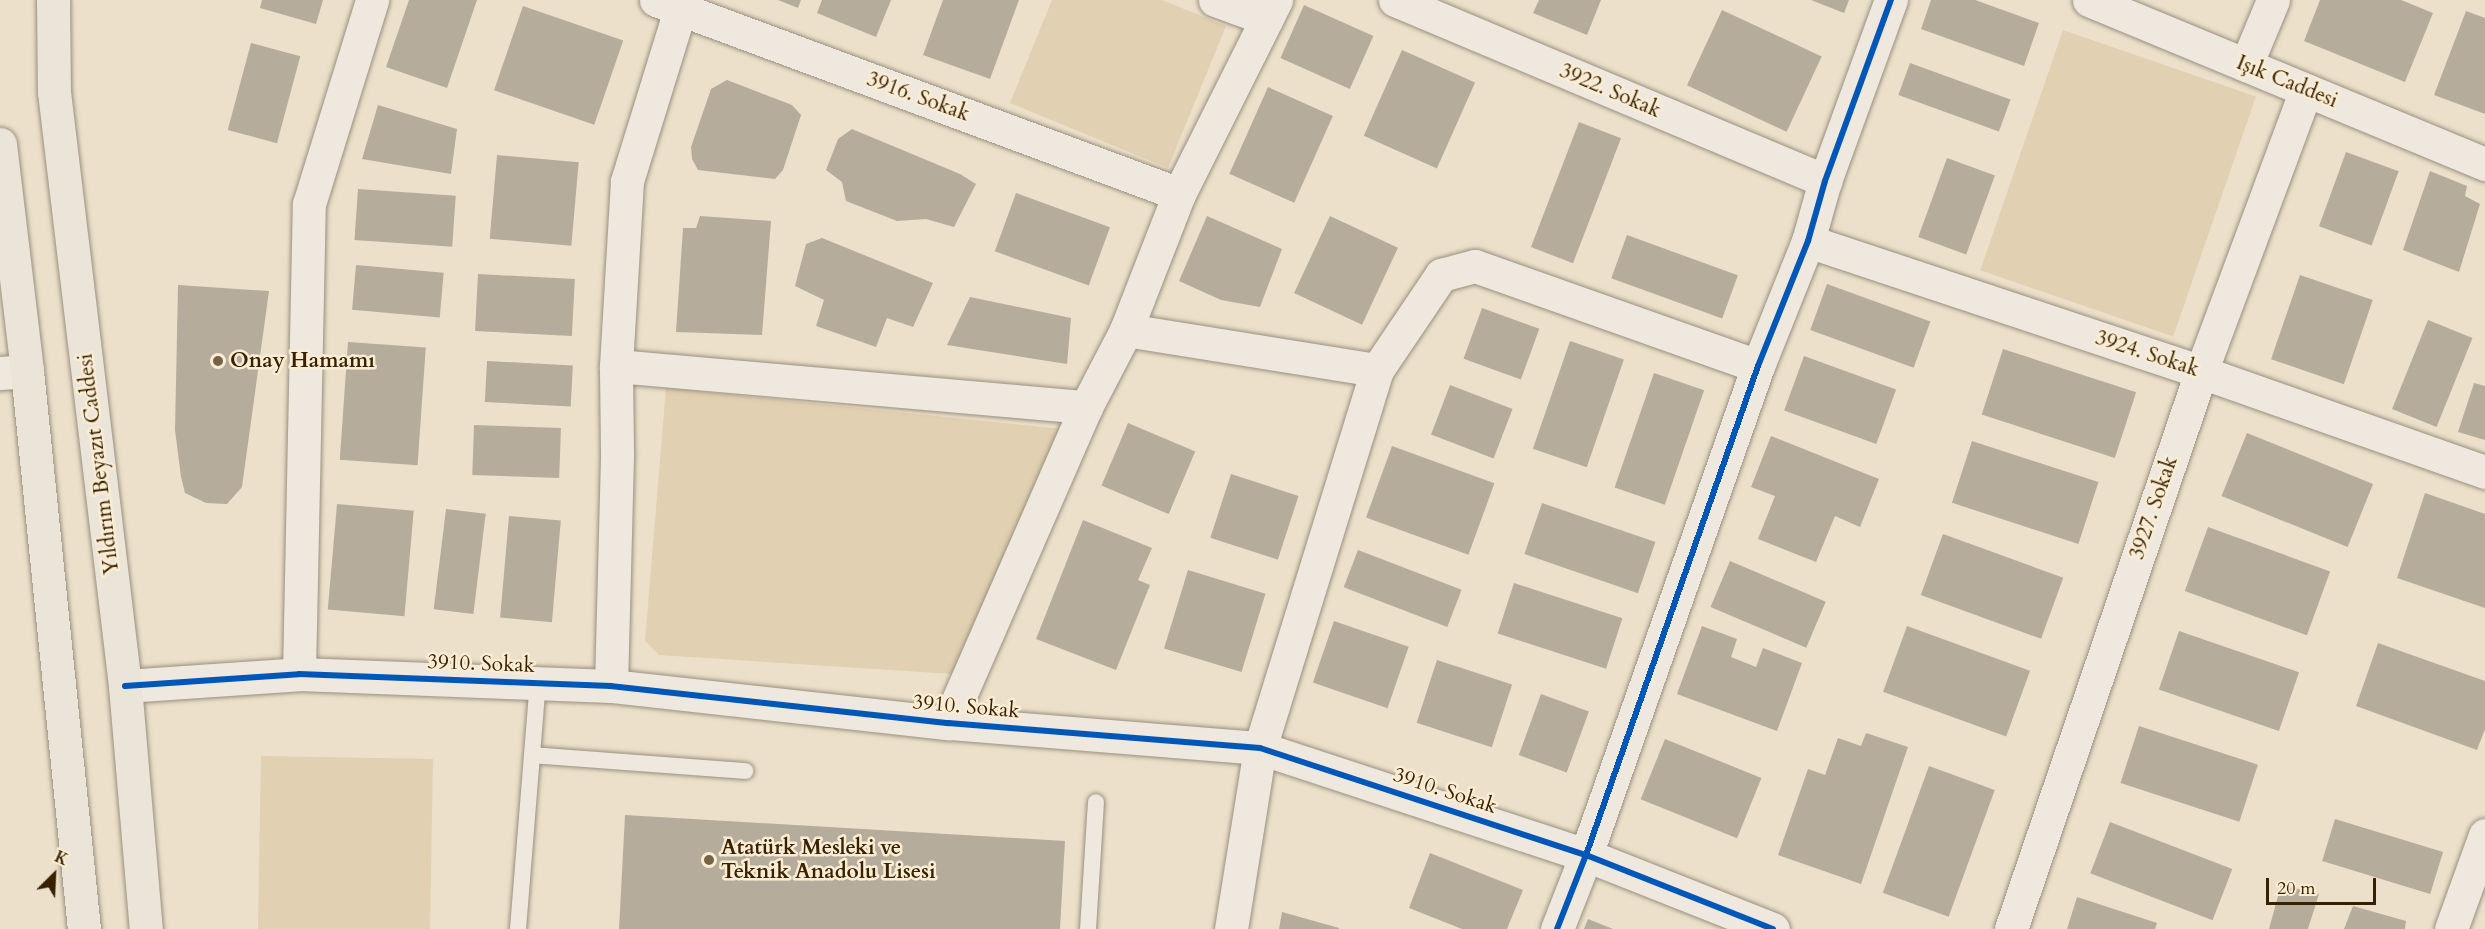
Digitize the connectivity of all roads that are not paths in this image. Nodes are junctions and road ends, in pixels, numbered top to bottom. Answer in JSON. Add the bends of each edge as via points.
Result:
{"nodes":[{"id":1,"x":53,"y":0,"type":"edge"},
{"id":2,"x":372,"y":0,"type":"edge"},
{"id":3,"x":1215,"y":0,"type":"edge"},
{"id":4,"x":1395,"y":0,"type":"edge"},
{"id":5,"x":1892,"y":0,"type":"edge"},
{"id":6,"x":2089,"y":0,"type":"edge"},
{"id":7,"x":2273,"y":0,"type":"edge"},
{"id":8,"x":673,"y":3,"type":"edge"},
{"id":9,"x":1271,"y":10,"type":"edge"},
{"id":10,"x":2246,"y":65,"type":"junction"},
{"id":11,"x":2306,"y":90,"type":"junction"},
{"id":12,"x":0,"y":144,"type":"edge"},
{"id":13,"x":2485,"y":164,"type":"edge"},
{"id":14,"x":1825,"y":181,"type":"junction"},
{"id":15,"x":1179,"y":194,"type":"junction"},
{"id":16,"x":1808,"y":241,"type":"junction"},
{"id":17,"x":1126,"y":330,"type":"junction"},
{"id":18,"x":616,"y":366,"type":"junction"},
{"id":19,"x":1758,"y":366,"type":"junction"},
{"id":20,"x":1377,"y":370,"type":"junction"},
{"id":21,"x":14,"y":372,"type":"edge"},
{"id":22,"x":2201,"y":372,"type":"junction"},
{"id":23,"x":1086,"y":407,"type":"junction"},
{"id":24,"x":2485,"y":472,"type":"edge"},
{"id":25,"x":299,"y":674,"type":"junction"},
{"id":26,"x":538,"y":683,"type":"junction"},
{"id":27,"x":125,"y":686,"type":"junction"},
{"id":28,"x":611,"y":686,"type":"junction"},
{"id":29,"x":948,"y":723,"type":"junction"},
{"id":30,"x":1260,"y":748,"type":"junction"},
{"id":31,"x":532,"y":755,"type":"junction"},
{"id":32,"x":745,"y":771,"type":"dead end"},
{"id":33,"x":1096,"y":802,"type":"dead end"},
{"id":34,"x":2485,"y":835,"type":"edge"},
{"id":35,"x":1586,"y":855,"type":"junction"},
{"id":36,"x":84,"y":929,"type":"edge"},
{"id":37,"x":146,"y":929,"type":"edge"},
{"id":38,"x":518,"y":929,"type":"edge"},
{"id":39,"x":1088,"y":929,"type":"edge"},
{"id":40,"x":1231,"y":929,"type":"edge"},
{"id":41,"x":1557,"y":929,"type":"edge"},
{"id":42,"x":1773,"y":929,"type":"edge"},
{"id":43,"x":2011,"y":929,"type":"edge"},
{"id":44,"x":2451,"y":929,"type":"edge"}],
"edges":[{"from":1,"to":27,"type":"main road","name":"Yıldırım Beyazıt Caddesi","via":[[54,92]]},
{"from":2,"to":25,"type":"street","via":[[309,204]]},
{"from":3,"to":9,"type":"street"},
{"from":4,"to":14,"type":"street","name":"3922. Sokak"},
{"from":5,"to":14,"type":"street"},
{"from":6,"to":10,"type":"street","name":"Işık Caddesi"},
{"from":7,"to":10,"type":"street"},
{"from":8,"to":15,"type":"street","name":"3916. Sokak"},
{"from":8,"to":18,"type":"street","via":[[627,181]]},
{"from":9,"to":15,"type":"street"},
{"from":10,"to":11,"type":"street","name":"Işık Caddesi"},
{"from":11,"to":13,"type":"street","name":"Işık Caddesi"},
{"from":11,"to":22,"type":"street","name":"3927. Sokak"},
{"from":12,"to":21,"type":"main road"},
{"from":14,"to":16,"type":"street"},
{"from":15,"to":17,"type":"street"},
{"from":16,"to":19,"type":"street"},
{"from":16,"to":22,"type":"street","name":"3924. Sokak"},
{"from":17,"to":20,"type":"street"},
{"from":17,"to":23,"type":"street"},
{"from":18,"to":23,"type":"street"},
{"from":18,"to":28,"type":"street"},
{"from":19,"to":20,"type":"street","via":[[1475,266],[1441,275]]},
{"from":19,"to":35,"type":"street"},
{"from":20,"to":30,"type":"street"},
{"from":21,"to":36,"type":"main road"},
{"from":22,"to":24,"type":"street","name":"3924. Sokak"},
{"from":22,"to":43,"type":"street","name":"3927. Sokak"},
{"from":23,"to":29,"type":"street"},
{"from":25,"to":26,"type":"street","name":"3910. Sokak"},
{"from":25,"to":27,"type":"street","name":"3910. Sokak"},
{"from":26,"to":28,"type":"street","name":"3910. Sokak"},
{"from":26,"to":31,"type":"lane"},
{"from":27,"to":37,"type":"main road","name":"Yıldırım Beyazıt Caddesi"},
{"from":28,"to":29,"type":"street","name":"3910. Sokak"},
{"from":29,"to":30,"type":"street","name":"3910. Sokak"},
{"from":30,"to":35,"type":"street","name":"3910. Sokak"},
{"from":30,"to":40,"type":"street"},
{"from":31,"to":32,"type":"lane"},
{"from":31,"to":38,"type":"lane"},
{"from":33,"to":39,"type":"lane"},
{"from":34,"to":44,"type":"street"},
{"from":35,"to":41,"type":"street"},
{"from":35,"to":42,"type":"street","name":"3910. Sokak"}]}
